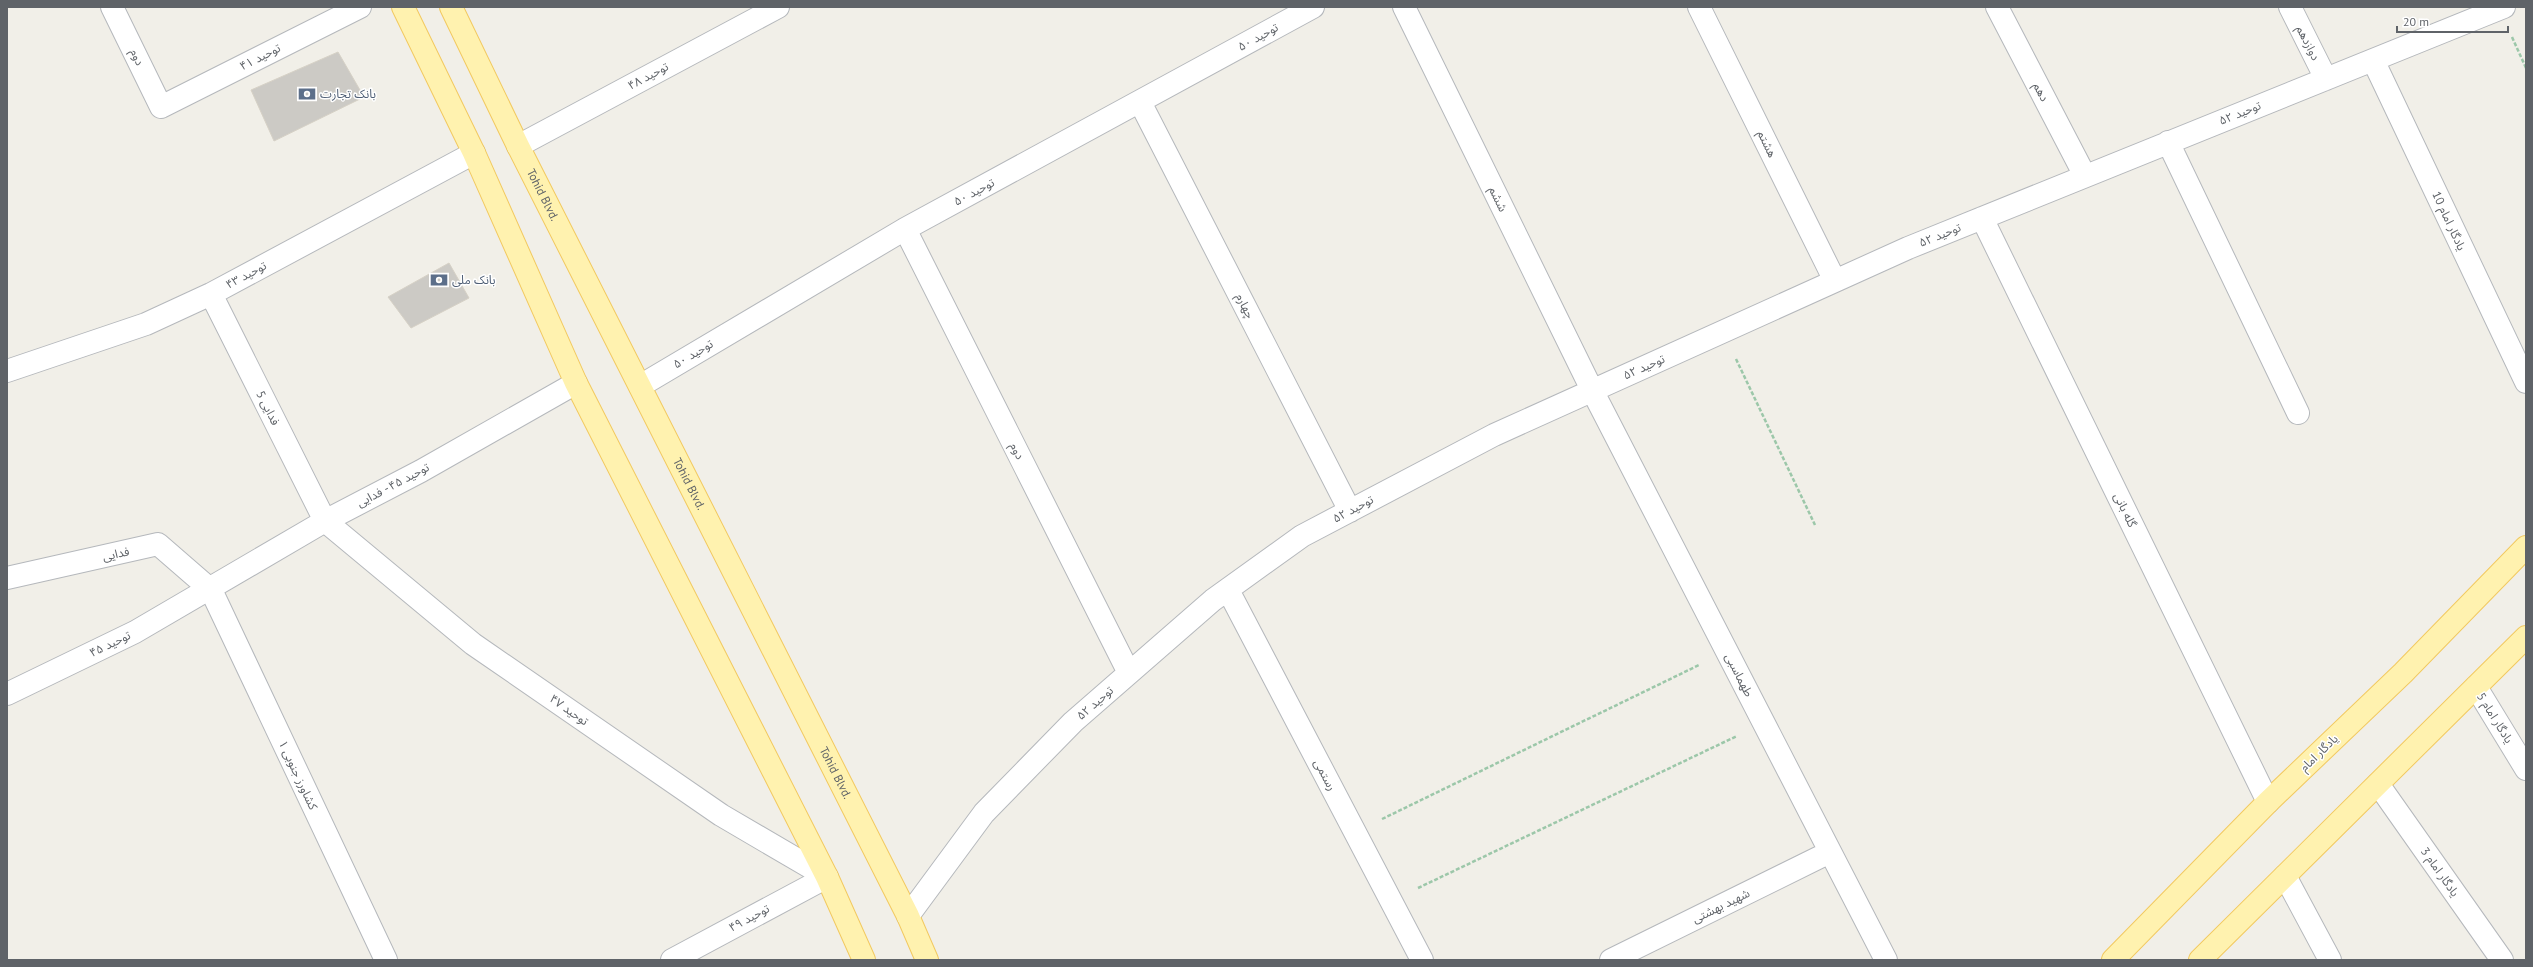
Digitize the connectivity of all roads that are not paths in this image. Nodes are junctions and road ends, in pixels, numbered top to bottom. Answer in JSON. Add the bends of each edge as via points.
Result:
{"nodes":[{"id":1,"x":112,"y":7,"type":"edge"},
{"id":2,"x":360,"y":7,"type":"edge"},
{"id":3,"x":403,"y":7,"type":"edge"},
{"id":4,"x":451,"y":7,"type":"edge"},
{"id":5,"x":778,"y":7,"type":"edge"},
{"id":6,"x":1313,"y":7,"type":"edge"},
{"id":7,"x":1404,"y":7,"type":"edge"},
{"id":8,"x":1699,"y":7,"type":"edge"},
{"id":9,"x":1997,"y":7,"type":"edge"},
{"id":10,"x":2290,"y":7,"type":"edge"},
{"id":11,"x":2504,"y":7,"type":"edge"},
{"id":12,"x":2373,"y":60,"type":"junction"},
{"id":13,"x":2326,"y":79,"type":"junction"},
{"id":14,"x":1140,"y":102,"type":"junction"},
{"id":15,"x":161,"y":107,"type":"joint"},
{"id":16,"x":2168,"y":142,"type":"junction"},
{"id":17,"x":518,"y":146,"type":"junction"},
{"id":18,"x":474,"y":153,"type":"junction"},
{"id":19,"x":2085,"y":176,"type":"junction"},
{"id":20,"x":1982,"y":218,"type":"junction"},
{"id":21,"x":905,"y":229,"type":"junction"},
{"id":22,"x":1835,"y":281,"type":"junction"},
{"id":23,"x":211,"y":294,"type":"junction"},
{"id":24,"x":7,"y":371,"type":"edge"},
{"id":25,"x":2526,"y":382,"type":"edge"},
{"id":26,"x":576,"y":383,"type":"junction"},
{"id":27,"x":640,"y":386,"type":"junction"},
{"id":28,"x":1592,"y":390,"type":"junction"},
{"id":29,"x":2298,"y":413,"type":"dead end"},
{"id":30,"x":1350,"y":511,"type":"junction"},
{"id":31,"x":325,"y":521,"type":"junction"},
{"id":32,"x":2526,"y":547,"type":"edge"},
{"id":33,"x":7,"y":578,"type":"edge"},
{"id":34,"x":211,"y":590,"type":"junction"},
{"id":35,"x":1228,"y":590,"type":"junction"},
{"id":36,"x":2526,"y":637,"type":"edge"},
{"id":37,"x":1129,"y":673,"type":"junction"},
{"id":38,"x":2476,"y":687,"type":"junction"},
{"id":39,"x":7,"y":694,"type":"edge"},
{"id":40,"x":2526,"y":769,"type":"edge"},
{"id":41,"x":2378,"y":784,"type":"junction"},
{"id":42,"x":2268,"y":802,"type":"junction"},
{"id":43,"x":1830,"y":852,"type":"junction"},
{"id":44,"x":2285,"y":876,"type":"junction"},
{"id":45,"x":827,"y":877,"type":"junction"},
{"id":46,"x":908,"y":916,"type":"junction"},
{"id":47,"x":386,"y":960,"type":"edge"},
{"id":48,"x":672,"y":960,"type":"edge"},
{"id":49,"x":864,"y":960,"type":"edge"},
{"id":50,"x":927,"y":960,"type":"edge"},
{"id":51,"x":1422,"y":960,"type":"edge"},
{"id":52,"x":1611,"y":960,"type":"edge"},
{"id":53,"x":1886,"y":960,"type":"edge"},
{"id":54,"x":2113,"y":960,"type":"edge"},
{"id":55,"x":2200,"y":960,"type":"edge"},
{"id":56,"x":2330,"y":960,"type":"edge"},
{"id":57,"x":2502,"y":960,"type":"edge"}],
"edges":[{"from":1,"to":15,"type":"street","name":"دوم"},
{"from":2,"to":15,"type":"street","name":"توحید ۴۱"},
{"from":3,"to":18,"type":"main road"},
{"from":4,"to":17,"type":"main road","name":"Tohid Blvd."},
{"from":5,"to":17,"type":"street","name":"توحید ۴۸"},
{"from":6,"to":14,"type":"street","name":"توحید ۵۰"},
{"from":7,"to":28,"type":"street","name":"ششم"},
{"from":8,"to":22,"type":"street","name":"هشتم"},
{"from":9,"to":19,"type":"street","name":"دهم"},
{"from":10,"to":13,"type":"street","name":"دوازدهم"},
{"from":11,"to":12,"type":"street","name":"توحید ۵۲"},
{"from":12,"to":13,"type":"street","name":"توحید ۵۲"},
{"from":12,"to":25,"type":"street","name":"یادگار امام 10"},
{"from":13,"to":16,"type":"street","name":"توحید ۵۲"},
{"from":14,"to":21,"type":"street","name":"توحید ۵۰"},
{"from":14,"to":30,"type":"street","name":"چهارم"},
{"from":16,"to":19,"type":"street","name":"توحید ۵۲"},
{"from":16,"to":29,"type":"street"},
{"from":17,"to":27,"type":"main road","name":"Tohid Blvd."},
{"from":18,"to":23,"type":"street","name":"توحید ۴۳"},
{"from":18,"to":26,"type":"main road"},
{"from":19,"to":20,"type":"street","name":"توحید ۵۲"},
{"from":20,"to":22,"type":"street","name":"توحید ۵۲"},
{"from":20,"to":42,"type":"street","name":"گله بانی"},
{"from":21,"to":27,"type":"street","name":"توحید ۵۰"},
{"from":21,"to":37,"type":"street","name":"دوم"},
{"from":22,"to":28,"type":"street","name":"توحید ۵۲"},
{"from":23,"to":24,"type":"street","name":"توحید ۴۳","via":[[146,324]]},
{"from":23,"to":31,"type":"street","name":"فدایی 5"},
{"from":26,"to":31,"type":"street","name":"توحید ۴۵ - فدایی","via":[[421,471]]},
{"from":26,"to":45,"type":"main road"},
{"from":27,"to":46,"type":"main road","name":"Tohid Blvd."},
{"from":28,"to":30,"type":"street","name":"توحید ۵۲","via":[[1494,435]]},
{"from":28,"to":43,"type":"street","name":"طهماسبی"},
{"from":30,"to":35,"type":"street","name":"توحید ۵۲","via":[[1302,536]]},
{"from":31,"to":34,"type":"street","name":"توحید ۴۵ - فدایی"},
{"from":31,"to":45,"type":"street","name":"توحید ۴۷","via":[[474,644],[722,815]]},
{"from":32,"to":42,"type":"main road","name":"یادگار امام","via":[[2403,673]]},
{"from":33,"to":34,"type":"street","name":"فدایی","via":[[158,544]]},
{"from":34,"to":39,"type":"street","name":"توحید ۴۵","via":[[135,632]]},
{"from":34,"to":47,"type":"street","name":"کشاورز جنوبی ۱"},
{"from":35,"to":37,"type":"street","name":"توحید ۵۲"},
{"from":35,"to":51,"type":"street","name":"رستمی"},
{"from":36,"to":38,"type":"main road"},
{"from":37,"to":46,"type":"street","name":"توحید ۵۲","via":[[1073,722],[984,813]]},
{"from":38,"to":40,"type":"street","name":"یادگار امام 5"},
{"from":38,"to":41,"type":"main road"},
{"from":41,"to":44,"type":"main road"},
{"from":41,"to":57,"type":"street","name":"یادگار امام 3"},
{"from":42,"to":54,"type":"main road","name":"یادگار امام"},
{"from":43,"to":52,"type":"street","name":"شهید بهشتی"},
{"from":43,"to":53,"type":"street","name":"طهماسبی"},
{"from":44,"to":55,"type":"main road"},
{"from":44,"to":56,"type":"street"},
{"from":45,"to":48,"type":"street","name":"توحید ۴۹"},
{"from":45,"to":49,"type":"main road"},
{"from":46,"to":50,"type":"main road","name":"Tohid Blvd."}]}
